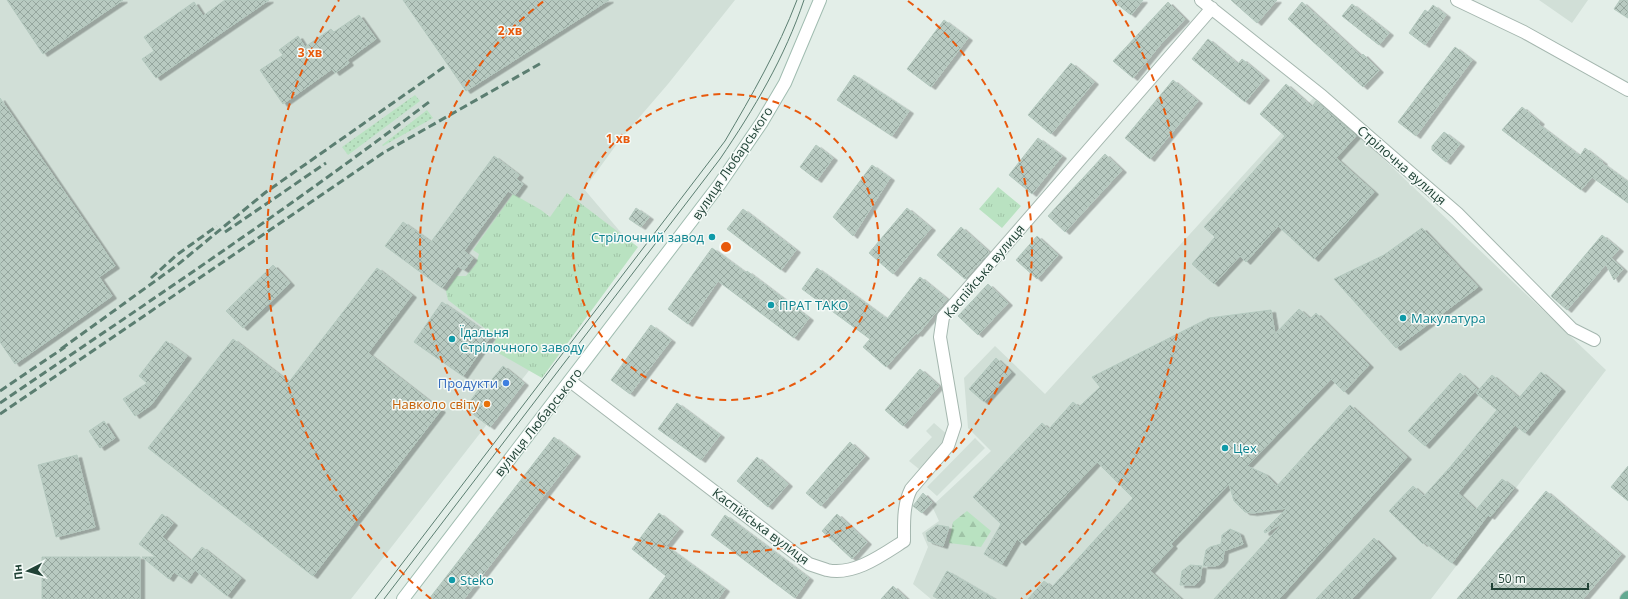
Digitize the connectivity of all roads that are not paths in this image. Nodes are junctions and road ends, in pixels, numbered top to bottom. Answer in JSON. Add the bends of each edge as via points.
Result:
{"nodes":[{"id":1,"x":820,"y":0,"type":"edge"},
{"id":2,"x":1200,"y":0,"type":"edge"},
{"id":3,"x":1456,"y":0,"type":"edge"},
{"id":4,"x":1212,"y":8,"type":"junction"},
{"id":5,"x":1628,"y":90,"type":"edge"},
{"id":6,"x":1594,"y":340,"type":"dead end"},
{"id":7,"x":570,"y":381,"type":"junction"},
{"id":8,"x":1628,"y":596,"type":"edge"},
{"id":9,"x":403,"y":599,"type":"edge"},
{"id":10,"x":1626,"y":599,"type":"edge"}],
"edges":[{"from":1,"to":7,"type":"street","name":"вулиця Любарського","via":[[788,77],[762,122],[715,192]]},
{"from":2,"to":4,"type":"street","name":"Стрілочна вулиця"},
{"from":3,"to":5,"type":"street","via":[[1524,32]]},
{"from":4,"to":6,"type":"street","name":"Стрілочна вулиця","via":[[1358,126],[1457,213],[1572,329]]},
{"from":4,"to":7,"type":"street","name":"Каспійська вулиця","via":[[943,316],[940,337],[955,425],[948,446],[911,489],[904,511],[904,541],[871,562],[845,570],[828,570],[809,564]]},
{"from":7,"to":9,"type":"street","name":"вулиця Любарського"},
{"from":8,"to":10,"type":"main road"}]}
